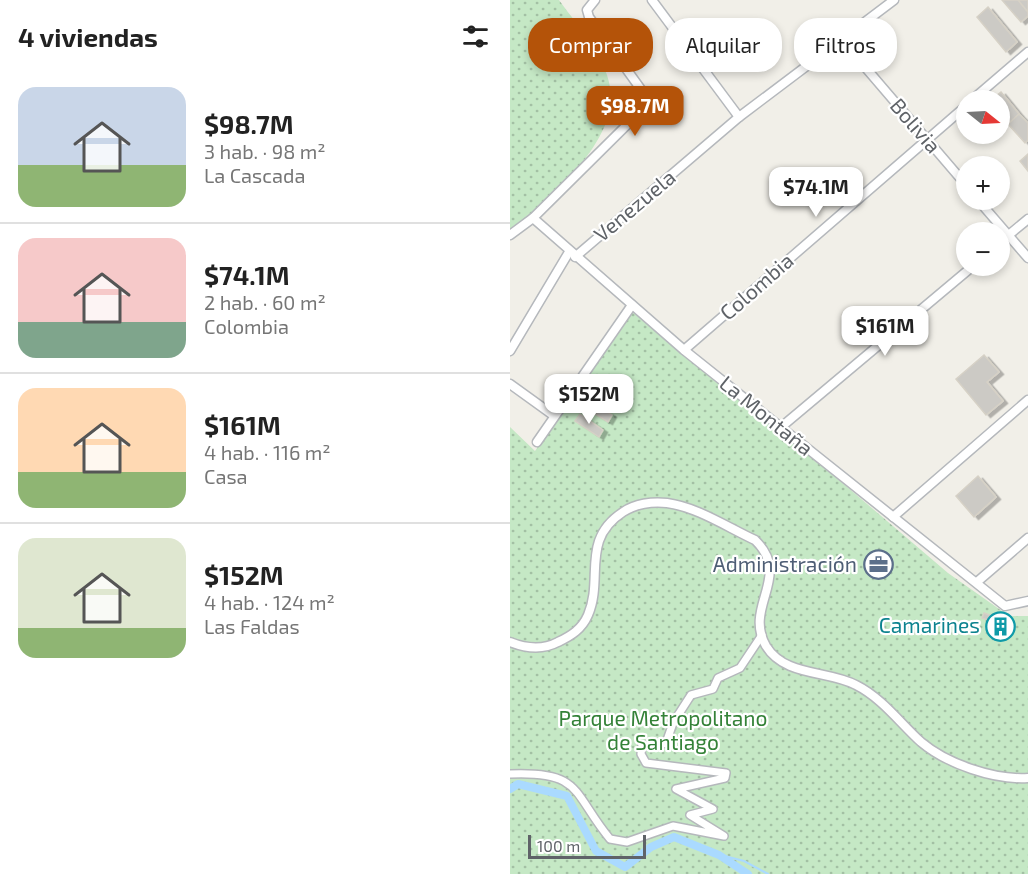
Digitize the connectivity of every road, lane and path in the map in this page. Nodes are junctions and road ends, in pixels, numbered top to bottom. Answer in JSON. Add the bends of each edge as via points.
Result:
{"nodes":[{"id":1,"x":595,"y":0,"type":"edge"},
{"id":2,"x":652,"y":0,"type":"edge"},
{"id":3,"x":894,"y":0,"type":"edge"},
{"id":4,"x":870,"y":18,"type":"edge"},
{"id":5,"x":1028,"y":52,"type":"edge"},
{"id":6,"x":798,"y":72,"type":"edge"},
{"id":7,"x":870,"y":72,"type":"edge"},
{"id":8,"x":984,"y":90,"type":"edge"},
{"id":9,"x":956,"y":115,"type":"edge"},
{"id":10,"x":739,"y":117,"type":"junction"},
{"id":11,"x":927,"y":140,"type":"junction"},
{"id":12,"x":956,"y":173,"type":"edge"},
{"id":13,"x":987,"y":210,"type":"edge"},
{"id":14,"x":533,"y":218,"type":"junction"},
{"id":15,"x":1028,"y":219,"type":"edge"},
{"id":16,"x":997,"y":222,"type":"edge"},
{"id":17,"x":1010,"y":234,"type":"edge"},
{"id":18,"x":510,"y":235,"type":"edge"},
{"id":19,"x":1010,"y":236,"type":"edge"},
{"id":20,"x":572,"y":254,"type":"junction"},
{"id":21,"x":1028,"y":258,"type":"edge"},
{"id":22,"x":961,"y":276,"type":"edge"},
{"id":23,"x":632,"y":305,"type":"junction"},
{"id":24,"x":684,"y":350,"type":"junction"},
{"id":25,"x":510,"y":351,"type":"edge"},
{"id":26,"x":510,"y":384,"type":"edge"},
{"id":27,"x":1028,"y":400,"type":"edge"},
{"id":28,"x":553,"y":415,"type":"junction"},
{"id":29,"x":780,"y":428,"type":"junction"},
{"id":30,"x":537,"y":442,"type":"dead end"},
{"id":31,"x":892,"y":517,"type":"junction"},
{"id":32,"x":1028,"y":538,"type":"edge"},
{"id":33,"x":976,"y":582,"type":"junction"},
{"id":34,"x":1028,"y":602,"type":"edge"},
{"id":35,"x":762,"y":635,"type":"junction"},
{"id":36,"x":510,"y":642,"type":"edge"},
{"id":37,"x":510,"y":774,"type":"edge"},
{"id":38,"x":1028,"y":778,"type":"edge"}],
"edges":[{"from":1,"to":14,"type":"street","via":[[587,10],[589,17],[650,102]]},
{"from":2,"to":10,"type":"street"},
{"from":3,"to":4,"type":"street","name":"Venezuela"},
{"from":5,"to":8,"type":"street"},
{"from":6,"to":10,"type":"street","name":"Venezuela"},
{"from":7,"to":11,"type":"street","name":"Bolivia"},
{"from":9,"to":11,"type":"street","name":"Colombia"},
{"from":10,"to":20,"type":"street","name":"Venezuela"},
{"from":11,"to":12,"type":"street","name":"Bolivia"},
{"from":11,"to":24,"type":"street","name":"Colombia"},
{"from":13,"to":16,"type":"street"},
{"from":14,"to":18,"type":"street"},
{"from":14,"to":20,"type":"street","name":"La Montaña"},
{"from":15,"to":17,"type":"street"},
{"from":19,"to":21,"type":"street"},
{"from":20,"to":23,"type":"street","name":"La Montaña"},
{"from":20,"to":25,"type":"street","name":"Venezuela"},
{"from":22,"to":29,"type":"street"},
{"from":23,"to":24,"type":"street","name":"La Montaña"},
{"from":23,"to":28,"type":"street"},
{"from":24,"to":29,"type":"street","name":"La Montaña"},
{"from":26,"to":28,"type":"street"},
{"from":27,"to":31,"type":"street"},
{"from":28,"to":30,"type":"street"},
{"from":29,"to":31,"type":"street","name":"La Montaña"},
{"from":31,"to":33,"type":"street","name":"La Montaña"},
{"from":32,"to":33,"type":"street"},
{"from":33,"to":34,"type":"street","name":"La Montaña","via":[[1005,606]]},
{"from":35,"to":36,"type":"street","via":[[759,619],[771,575],[770,561],[763,549],[755,540],[688,509],[648,503],[615,517],[600,534],[590,608],[581,626],[554,644],[529,648]]},
{"from":35,"to":37,"type":"street","via":[[740,668],[718,678],[713,689],[691,695],[673,723],[666,743],[642,744],[641,754],[646,763],[726,773],[725,778],[676,789],[713,809],[690,815],[724,836],[673,826],[627,842],[610,839],[573,786],[553,777]]},
{"from":35,"to":38,"type":"street","via":[[776,658],[790,666],[847,681],[869,693],[924,744],[942,754],[978,770]]}]}
